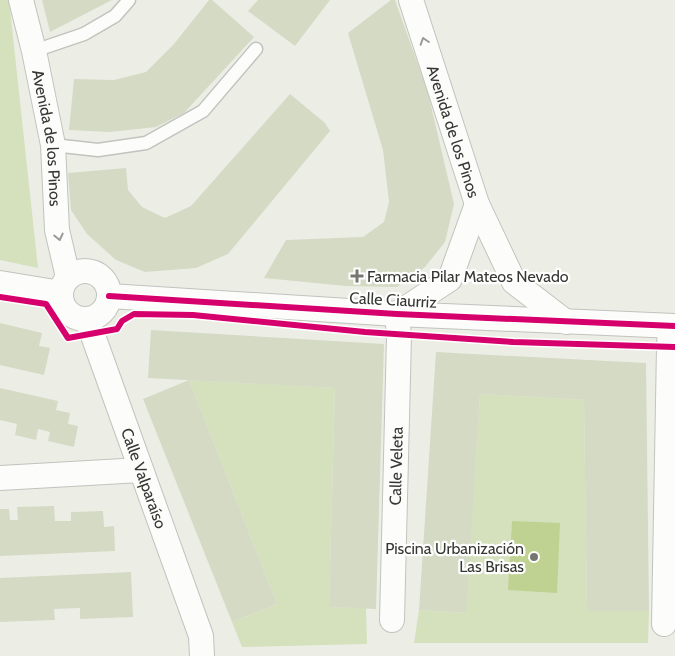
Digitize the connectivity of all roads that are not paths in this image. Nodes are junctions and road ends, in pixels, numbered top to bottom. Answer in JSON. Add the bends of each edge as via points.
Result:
{"nodes":[{"id":1,"x":21,"y":0,"type":"edge"},
{"id":2,"x":129,"y":0,"type":"edge"},
{"id":3,"x":411,"y":0,"type":"edge"},
{"id":4,"x":256,"y":50,"type":"dead end"},
{"id":5,"x":34,"y":51,"type":"junction"},
{"id":6,"x":53,"y":145,"type":"junction"},
{"id":7,"x":477,"y":204,"type":"junction"},
{"id":8,"x":0,"y":283,"type":"edge"},
{"id":9,"x":64,"y":285,"type":"junction"},
{"id":10,"x":109,"y":296,"type":"junction"},
{"id":11,"x":397,"y":314,"type":"junction"},
{"id":12,"x":87,"y":319,"type":"junction"},
{"id":13,"x":566,"y":322,"type":"junction"},
{"id":14,"x":673,"y":326,"type":"edge"},
{"id":15,"x":141,"y":470,"type":"junction"},
{"id":16,"x":7,"y":475,"type":"edge"},
{"id":17,"x":392,"y":620,"type":"dead end"},
{"id":18,"x":664,"y":624,"type":"dead end"},
{"id":19,"x":201,"y":646,"type":"edge"},
{"id":20,"x":219,"y":656,"type":"edge"}],
"edges":[{"from":1,"to":5,"type":"street","name":"Avenida de los Pinos"},
{"from":2,"to":5,"type":"lane","via":[[115,16],[84,34]]},
{"from":7,"to":3,"type":"street","name":"Avenida de los Pinos","one_way":true},
{"from":4,"to":6,"type":"lane","via":[[203,111],[146,144],[98,150]]},
{"from":5,"to":6,"type":"street","name":"Avenida de los Pinos"},
{"from":6,"to":9,"type":"street","name":"Avenida de los Pinos","one_way":true,"via":[[57,230]]},
{"from":7,"to":11,"type":"street","via":[[450,279]]},
{"from":7,"to":13,"type":"street","name":"Avenida de los Pinos","via":[[514,282]]},
{"from":8,"to":9,"type":"street"},
{"from":9,"to":10,"type":"street","via":[[77,272],[85,270],[105,280]]},
{"from":9,"to":12,"type":"street","via":[[62,302],[65,309],[79,319]]},
{"from":10,"to":11,"type":"street","name":"Calle Ciaurriz"},
{"from":10,"to":12,"type":"street","via":[[104,310]]},
{"from":11,"to":13,"type":"street","name":"Calle Ciaurriz"},
{"from":11,"to":17,"type":"street","name":"Calle Veleta"},
{"from":12,"to":15,"type":"street","name":"Calle Valparaíso"},
{"from":13,"to":14,"type":"street","name":"Calle Ciaurriz"},
{"from":14,"to":18,"type":"street","via":[[668,347]]},
{"from":15,"to":16,"type":"street"},
{"from":15,"to":19,"type":"street","name":"Calle Valparaíso"},
{"from":19,"to":20,"type":"street","name":"Calle Valparaíso"}]}
